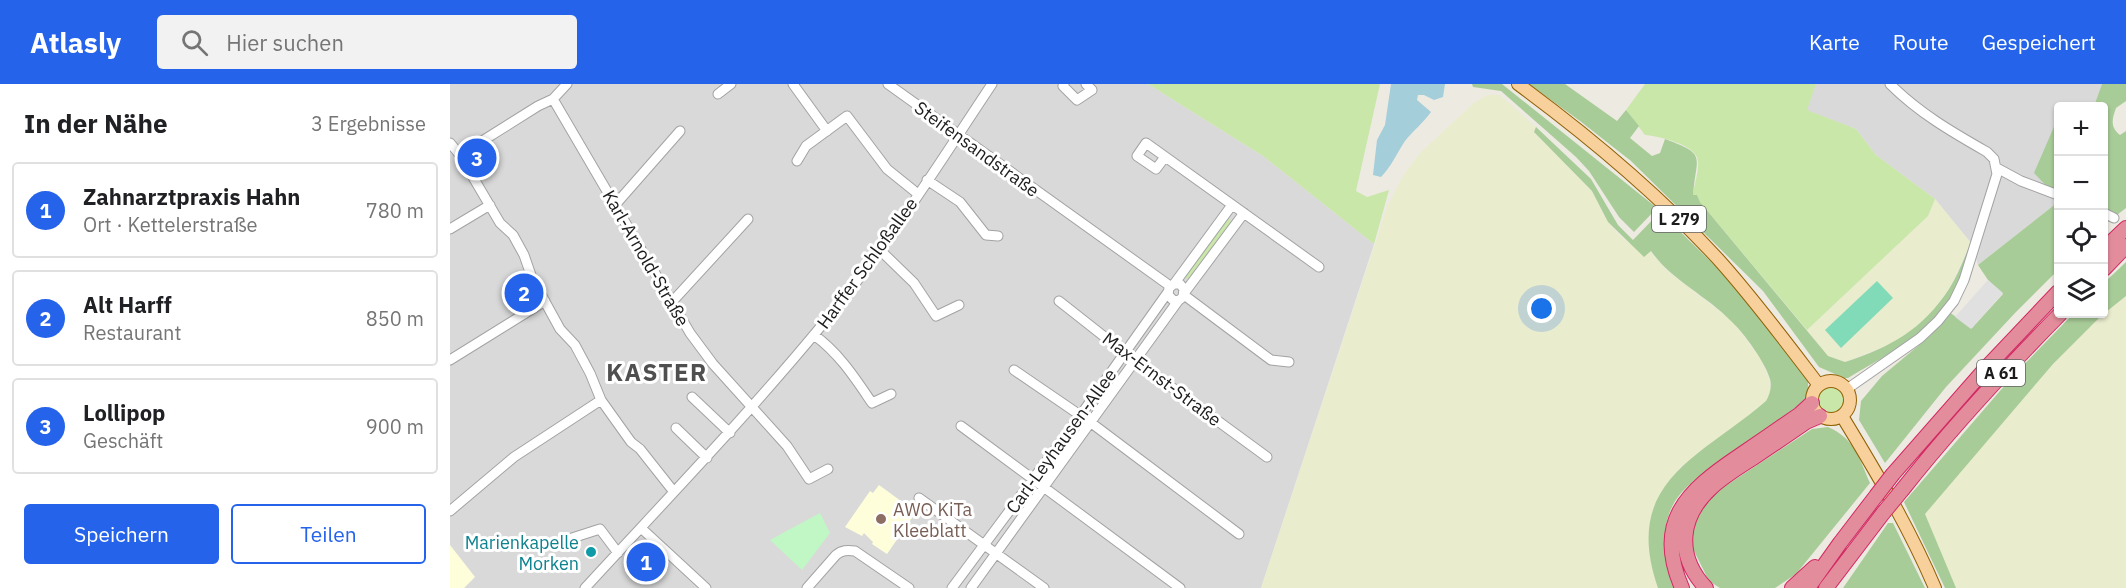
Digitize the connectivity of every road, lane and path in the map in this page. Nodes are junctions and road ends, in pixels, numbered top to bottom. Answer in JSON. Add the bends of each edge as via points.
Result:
{"nodes":[{"id":1,"x":567,"y":84,"type":"edge"},
{"id":2,"x":731,"y":84,"type":"edge"},
{"id":3,"x":793,"y":84,"type":"edge"},
{"id":4,"x":992,"y":84,"type":"edge"},
{"id":5,"x":1064,"y":84,"type":"edge"},
{"id":6,"x":1086,"y":84,"type":"edge"},
{"id":7,"x":1518,"y":84,"type":"edge"},
{"id":8,"x":1890,"y":84,"type":"edge"},
{"id":9,"x":892,"y":85,"type":"edge"},
{"id":10,"x":718,"y":94,"type":"dead end"},
{"id":11,"x":553,"y":99,"type":"junction"},
{"id":12,"x":680,"y":131,"type":"dead end"},
{"id":13,"x":827,"y":131,"type":"junction"},
{"id":14,"x":958,"y":135,"type":"junction"},
{"id":15,"x":450,"y":143,"type":"edge"},
{"id":16,"x":460,"y":155,"type":"junction"},
{"id":17,"x":1165,"y":157,"type":"dead end"},
{"id":18,"x":797,"y":161,"type":"dead end"},
{"id":19,"x":1997,"y":168,"type":"junction"},
{"id":20,"x":927,"y":180,"type":"junction"},
{"id":21,"x":2054,"y":193,"type":"edge"},
{"id":22,"x":918,"y":194,"type":"junction"},
{"id":23,"x":490,"y":204,"type":"junction"},
{"id":24,"x":615,"y":205,"type":"junction"},
{"id":25,"x":1232,"y":205,"type":"junction"},
{"id":26,"x":1244,"y":213,"type":"junction"},
{"id":27,"x":2108,"y":215,"type":"edge"},
{"id":28,"x":2114,"y":218,"type":"dead end"},
{"id":29,"x":748,"y":219,"type":"dead end"},
{"id":30,"x":2126,"y":228,"type":"edge"},
{"id":31,"x":450,"y":229,"type":"edge"},
{"id":32,"x":998,"y":236,"type":"dead end"},
{"id":33,"x":2108,"y":244,"type":"edge"},
{"id":34,"x":2126,"y":246,"type":"edge"},
{"id":35,"x":880,"y":250,"type":"junction"},
{"id":36,"x":2107,"y":264,"type":"edge"},
{"id":37,"x":1319,"y":267,"type":"dead end"},
{"id":38,"x":1171,"y":287,"type":"junction"},
{"id":39,"x":1183,"y":296,"type":"junction"},
{"id":40,"x":2054,"y":296,"type":"edge"},
{"id":41,"x":544,"y":300,"type":"junction"},
{"id":42,"x":1059,"y":301,"type":"dead end"},
{"id":43,"x":671,"y":303,"type":"junction"},
{"id":44,"x":959,"y":305,"type":"dead end"},
{"id":45,"x":2056,"y":318,"type":"edge"},
{"id":46,"x":814,"y":335,"type":"junction"},
{"id":47,"x":1125,"y":353,"type":"junction"},
{"id":48,"x":450,"y":360,"type":"edge"},
{"id":49,"x":1135,"y":360,"type":"junction"},
{"id":50,"x":1289,"y":362,"type":"dead end"},
{"id":51,"x":1014,"y":370,"type":"dead end"},
{"id":52,"x":1818,"y":384,"type":"junction"},
{"id":53,"x":1847,"y":389,"type":"junction"},
{"id":54,"x":891,"y":394,"type":"dead end"},
{"id":55,"x":692,"y":397,"type":"dead end"},
{"id":56,"x":601,"y":400,"type":"junction"},
{"id":57,"x":1812,"y":403,"type":"junction"},
{"id":58,"x":753,"y":408,"type":"junction"},
{"id":59,"x":1080,"y":416,"type":"junction"},
{"id":60,"x":1820,"y":416,"type":"junction"},
{"id":61,"x":1842,"y":416,"type":"junction"},
{"id":62,"x":1090,"y":422,"type":"junction"},
{"id":63,"x":961,"y":426,"type":"dead end"},
{"id":64,"x":676,"y":428,"type":"dead end"},
{"id":65,"x":730,"y":433,"type":"junction"},
{"id":66,"x":1267,"y":456,"type":"dead end"},
{"id":67,"x":707,"y":458,"type":"junction"},
{"id":68,"x":828,"y":469,"type":"dead end"},
{"id":69,"x":1033,"y":479,"type":"junction"},
{"id":70,"x":1044,"y":487,"type":"junction"},
{"id":71,"x":674,"y":492,"type":"junction"},
{"id":72,"x":919,"y":498,"type":"dead end"},
{"id":73,"x":450,"y":510,"type":"edge"},
{"id":74,"x":641,"y":528,"type":"junction"},
{"id":75,"x":1239,"y":534,"type":"dead end"},
{"id":76,"x":572,"y":538,"type":"dead end"},
{"id":77,"x":1840,"y":543,"type":"junction"},
{"id":78,"x":984,"y":544,"type":"junction"},
{"id":79,"x":618,"y":553,"type":"junction"},
{"id":80,"x":996,"y":553,"type":"junction"},
{"id":81,"x":808,"y":587,"type":"edge"},
{"id":82,"x":585,"y":588,"type":"edge"},
{"id":83,"x":706,"y":588,"type":"edge"},
{"id":84,"x":909,"y":588,"type":"edge"},
{"id":85,"x":952,"y":588,"type":"edge"},
{"id":86,"x":972,"y":588,"type":"edge"},
{"id":87,"x":1044,"y":588,"type":"edge"},
{"id":88,"x":1180,"y":588,"type":"edge"},
{"id":89,"x":1682,"y":588,"type":"edge"},
{"id":90,"x":1706,"y":588,"type":"edge"},
{"id":91,"x":1792,"y":588,"type":"edge"},
{"id":92,"x":1808,"y":588,"type":"edge"},
{"id":93,"x":1826,"y":588,"type":"edge"},
{"id":94,"x":1935,"y":588,"type":"edge"}],
"edges":[{"from":1,"to":11,"type":"street"},
{"from":2,"to":10,"type":"street"},
{"from":3,"to":13,"type":"street"},
{"from":4,"to":14,"type":"street","name":"Harffer Schloßallee"},
{"from":5,"to":6,"type":"street","via":[[1077,100],[1092,90]]},
{"from":7,"to":52,"type":"main road","number":"L 279","via":[[1616,160],[1675,215],[1719,260]]},
{"from":8,"to":19,"type":"street","via":[[1935,122],[1987,152]]},
{"from":9,"to":14,"type":"street","name":"Steifensandstraße"},
{"from":11,"to":16,"type":"street"},
{"from":11,"to":24,"type":"street","name":"Karl-Arnold-Straße"},
{"from":12,"to":24,"type":"street"},
{"from":13,"to":18,"type":"street","via":[[806,146]]},
{"from":13,"to":22,"type":"street","via":[[847,116],[887,169]]},
{"from":14,"to":20,"type":"street","name":"Harffer Schloßallee"},
{"from":14,"to":38,"type":"street","name":"Steifensandstraße"},
{"from":15,"to":16,"type":"street"},
{"from":16,"to":23,"type":"street"},
{"from":17,"to":25,"type":"street"},
{"from":19,"to":21,"type":"street"},
{"from":19,"to":53,"type":"street","via":[[1974,253],[1954,301],[1920,338]]},
{"from":20,"to":22,"type":"street","name":"Harffer Schloßallee"},
{"from":20,"to":32,"type":"street","via":[[960,202],[986,235]]},
{"from":22,"to":35,"type":"street","name":"Harffer Schloßallee"},
{"from":23,"to":31,"type":"street"},
{"from":23,"to":41,"type":"street","via":[[524,255]]},
{"from":24,"to":43,"type":"street","name":"Karl-Arnold-Straße"},
{"from":25,"to":26,"type":"street"},
{"from":25,"to":38,"type":"street","name":"Carl-Leyhausen-Allee"},
{"from":26,"to":37,"type":"street"},
{"from":26,"to":39,"type":"street","name":"Carl-Leyhausen-Allee"},
{"from":27,"to":28,"type":"street"},
{"from":29,"to":43,"type":"street"},
{"from":30,"to":33,"type":"highway"},
{"from":34,"to":36,"type":"highway"},
{"from":35,"to":44,"type":"street","via":[[914,283],[936,316]]},
{"from":35,"to":46,"type":"street","name":"Harffer Schloßallee"},
{"from":38,"to":39,"type":"street","via":[[1180,284]]},
{"from":38,"to":39,"type":"street","via":[[1170,298]]},
{"from":38,"to":47,"type":"street","name":"Carl-Leyhausen-Allee"},
{"from":39,"to":49,"type":"street","name":"Carl-Leyhausen-Allee"},
{"from":39,"to":50,"type":"street","via":[[1271,360]]},
{"from":40,"to":77,"type":"highway","number":"A 61","bridge":true,"via":[[1893,474]]},
{"from":41,"to":48,"type":"street"},
{"from":41,"to":56,"type":"street","via":[[560,329],[575,345]]},
{"from":42,"to":47,"type":"street","name":"Max-Ernst-Straße"},
{"from":43,"to":58,"type":"street","name":"Karl-Arnold-Straße","via":[[713,364]]},
{"from":45,"to":93,"type":"highway","number":"A 61","bridge":true,"via":[[1945,435]]},
{"from":46,"to":54,"type":"street","via":[[829,346],[872,403]]},
{"from":46,"to":58,"type":"street","name":"Harffer Schloßallee"},
{"from":47,"to":49,"type":"street","name":"Max-Ernst-Straße"},
{"from":47,"to":59,"type":"street","name":"Carl-Leyhausen-Allee"},
{"from":49,"to":62,"type":"street","name":"Carl-Leyhausen-Allee"},
{"from":49,"to":66,"type":"street","name":"Max-Ernst-Straße"},
{"from":51,"to":59,"type":"street"},
{"from":52,"to":53,"type":"main road","via":[[1831,380]]},
{"from":52,"to":57,"type":"main road","via":[[1812,393]]},
{"from":53,"to":61,"type":"main road","via":[[1850,401]]},
{"from":55,"to":65,"type":"street"},
{"from":56,"to":71,"type":"street"},
{"from":56,"to":73,"type":"street","via":[[514,458]]},
{"from":57,"to":60,"type":"main road"},
{"from":57,"to":89,"type":"highway","via":[[1713,473],[1689,495],[1678,513],[1672,541],[1673,561]]},
{"from":58,"to":65,"type":"street","name":"Harffer Schloßallee"},
{"from":58,"to":68,"type":"street","name":"Karl-Arnold-Straße","via":[[787,446],[809,479]]},
{"from":59,"to":62,"type":"street"},
{"from":59,"to":69,"type":"street","name":"Carl-Leyhausen-Allee"},
{"from":60,"to":61,"type":"main road"},
{"from":60,"to":90,"type":"highway","via":[[1721,480],[1698,501],[1686,529],[1686,550],[1693,571]]},
{"from":61,"to":94,"type":"main road","via":[[1881,478]]},
{"from":62,"to":70,"type":"street","name":"Carl-Leyhausen-Allee"},
{"from":62,"to":75,"type":"street"},
{"from":63,"to":69,"type":"street"},
{"from":64,"to":67,"type":"street"},
{"from":65,"to":67,"type":"street","name":"Harffer Schloßallee"},
{"from":67,"to":71,"type":"street","name":"Harffer Schloßallee"},
{"from":69,"to":70,"type":"street"},
{"from":69,"to":78,"type":"street","name":"Carl-Leyhausen-Allee"},
{"from":70,"to":80,"type":"street","name":"Carl-Leyhausen-Allee"},
{"from":70,"to":88,"type":"street"},
{"from":71,"to":74,"type":"street","name":"Harffer Schloßallee"},
{"from":72,"to":78,"type":"street"},
{"from":74,"to":79,"type":"street","name":"Harffer Schloßallee"},
{"from":74,"to":83,"type":"street"},
{"from":76,"to":79,"type":"street","via":[[600,529]]},
{"from":77,"to":91,"type":"highway"},
{"from":77,"to":92,"type":"highway","number":"A 61"},
{"from":78,"to":80,"type":"street"},
{"from":78,"to":85,"type":"street","name":"Carl-Leyhausen-Allee"},
{"from":79,"to":82,"type":"street","name":"Harffer Schloßallee"},
{"from":80,"to":86,"type":"street","name":"Carl-Leyhausen-Allee"},
{"from":80,"to":87,"type":"street"},
{"from":81,"to":84,"type":"street","via":[[836,555],[848,550]]}]}
